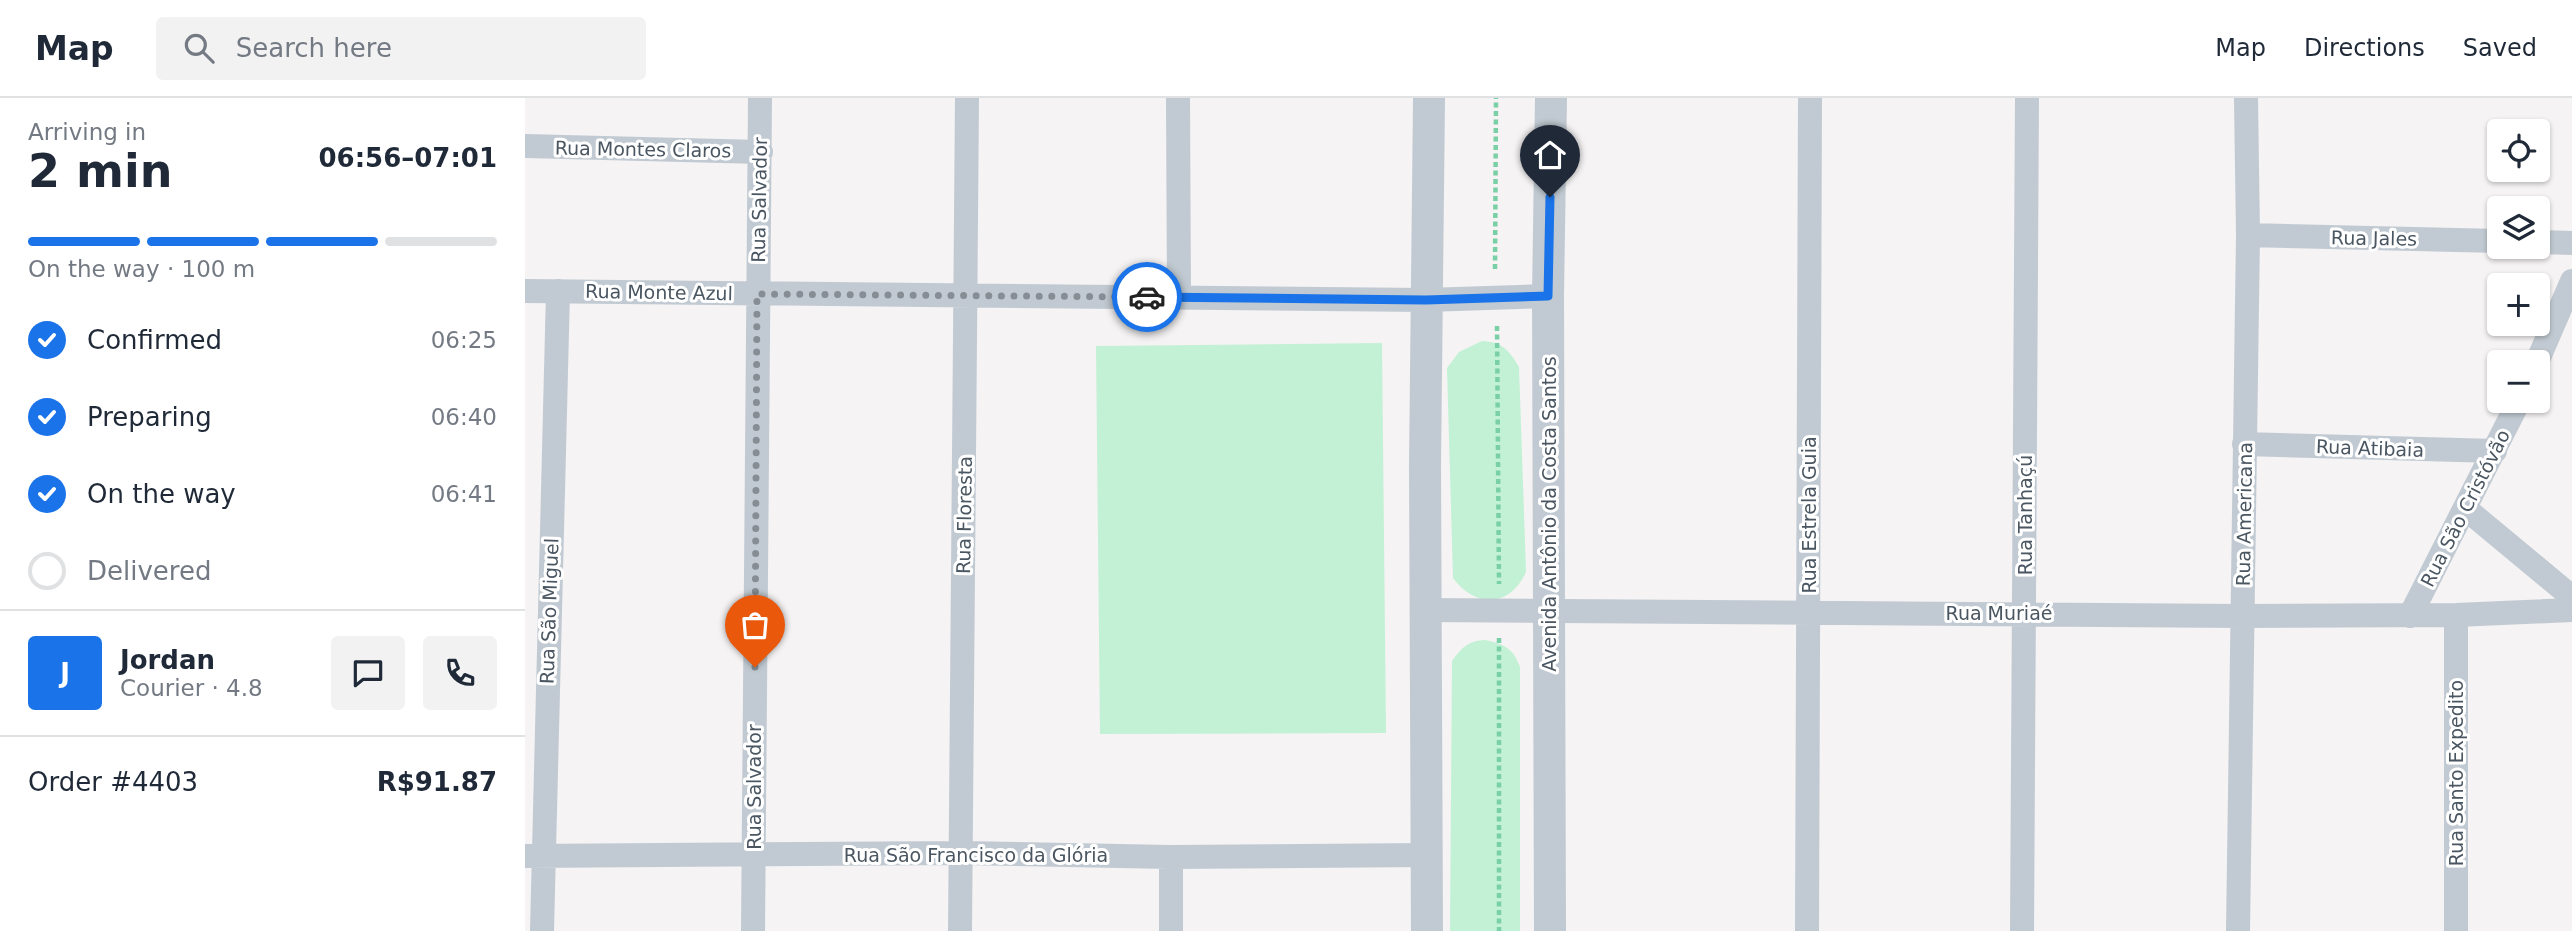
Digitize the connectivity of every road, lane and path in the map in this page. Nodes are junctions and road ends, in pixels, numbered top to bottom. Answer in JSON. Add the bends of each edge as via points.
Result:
{"nodes":[{"id":1,"x":760,"y":98,"type":"edge"},
{"id":2,"x":967,"y":98,"type":"edge"},
{"id":3,"x":1178,"y":98,"type":"edge"},
{"id":4,"x":1429,"y":98,"type":"edge"},
{"id":5,"x":1496,"y":98,"type":"edge"},
{"id":6,"x":1551,"y":98,"type":"edge"},
{"id":7,"x":1810,"y":98,"type":"edge"},
{"id":8,"x":2027,"y":98,"type":"edge"},
{"id":9,"x":2246,"y":98,"type":"edge"},
{"id":10,"x":525,"y":146,"type":"edge"},
{"id":11,"x":761,"y":152,"type":"junction"},
{"id":12,"x":2248,"y":235,"type":"junction"},
{"id":13,"x":2487,"y":241,"type":"edge"},
{"id":14,"x":2550,"y":242,"type":"edge"},
{"id":15,"x":2572,"y":243,"type":"edge"},
{"id":16,"x":1495,"y":277,"type":"dead end"},
{"id":17,"x":2572,"y":281,"type":"edge"},
{"id":18,"x":525,"y":291,"type":"edge"},
{"id":19,"x":558,"y":291,"type":"junction"},
{"id":20,"x":757,"y":294,"type":"junction"},
{"id":21,"x":1548,"y":296,"type":"junction"},
{"id":22,"x":1179,"y":297,"type":"junction"},
{"id":23,"x":966,"y":298,"type":"junction"},
{"id":24,"x":1426,"y":300,"type":"junction"},
{"id":25,"x":1497,"y":317,"type":"dead end"},
{"id":26,"x":2562,"y":324,"type":"edge"},
{"id":27,"x":2545,"y":350,"type":"edge"},
{"id":28,"x":2513,"y":413,"type":"edge"},
{"id":29,"x":2245,"y":444,"type":"junction"},
{"id":30,"x":2495,"y":451,"type":"junction"},
{"id":31,"x":2466,"y":509,"type":"junction"},
{"id":32,"x":1499,"y":590,"type":"dead end"},
{"id":33,"x":2572,"y":597,"type":"edge"},
{"id":34,"x":1426,"y":610,"type":"junction"},
{"id":35,"x":2572,"y":610,"type":"edge"},
{"id":36,"x":1548,"y":611,"type":"junction"},
{"id":37,"x":1808,"y":612,"type":"junction"},
{"id":38,"x":2024,"y":613,"type":"junction"},
{"id":39,"x":2456,"y":615,"type":"junction"},
{"id":40,"x":2243,"y":616,"type":"junction"},
{"id":41,"x":2410,"y":616,"type":"junction"},
{"id":42,"x":1499,"y":631,"type":"dead end"},
{"id":43,"x":961,"y":853,"type":"junction"},
{"id":44,"x":754,"y":854,"type":"junction"},
{"id":45,"x":1428,"y":855,"type":"junction"},
{"id":46,"x":534,"y":856,"type":"edge"},
{"id":47,"x":1171,"y":857,"type":"junction"},
{"id":48,"x":542,"y":931,"type":"edge"},
{"id":49,"x":753,"y":931,"type":"edge"},
{"id":50,"x":960,"y":931,"type":"edge"},
{"id":51,"x":1171,"y":931,"type":"edge"},
{"id":52,"x":1427,"y":931,"type":"edge"},
{"id":53,"x":1499,"y":931,"type":"edge"},
{"id":54,"x":1550,"y":931,"type":"edge"},
{"id":55,"x":1807,"y":931,"type":"edge"},
{"id":56,"x":2022,"y":931,"type":"edge"},
{"id":57,"x":2238,"y":931,"type":"edge"},
{"id":58,"x":2456,"y":931,"type":"edge"}],
"edges":[{"from":1,"to":11,"type":"street","name":"Rua Salvador"},
{"from":2,"to":23,"type":"street","name":"Rua Floresta"},
{"from":3,"to":22,"type":"street"},
{"from":4,"to":24,"type":"street"},
{"from":5,"to":16,"type":"path"},
{"from":6,"to":21,"type":"street","name":"Avenida Antônio da Costa Santos"},
{"from":7,"to":37,"type":"street","name":"Rua Estrela Guia"},
{"from":8,"to":38,"type":"street","name":"Rua Tanhaçú"},
{"from":9,"to":12,"type":"street","name":"Rua Americana"},
{"from":10,"to":11,"type":"street","name":"Rua Montes Claros"},
{"from":11,"to":20,"type":"street","name":"Rua Salvador"},
{"from":12,"to":13,"type":"street","name":"Rua Jales"},
{"from":12,"to":29,"type":"street","name":"Rua Americana"},
{"from":14,"to":15,"type":"street"},
{"from":17,"to":26,"type":"street"},
{"from":18,"to":19,"type":"street","name":"Rua Monte Azul"},
{"from":19,"to":20,"type":"street","name":"Rua Monte Azul"},
{"from":19,"to":46,"type":"street","name":"Rua São Miguel"},
{"from":20,"to":23,"type":"street","name":"Rua Monte Azul"},
{"from":20,"to":44,"type":"street","name":"Rua Salvador"},
{"from":21,"to":24,"type":"street","name":"Rua Monte Azul"},
{"from":21,"to":36,"type":"street","name":"Avenida Antônio da Costa Santos"},
{"from":22,"to":23,"type":"street","name":"Rua Monte Azul"},
{"from":22,"to":24,"type":"street","name":"Rua Monte Azul"},
{"from":23,"to":43,"type":"street","name":"Rua Floresta"},
{"from":24,"to":34,"type":"street"},
{"from":25,"to":32,"type":"path"},
{"from":26,"to":27,"type":"street"},
{"from":28,"to":30,"type":"street","name":"Rua São Cristóvão"},
{"from":29,"to":30,"type":"street","name":"Rua Atibaia"},
{"from":29,"to":40,"type":"street","name":"Rua Americana"},
{"from":30,"to":31,"type":"street","name":"Rua São Cristóvão"},
{"from":31,"to":33,"type":"street"},
{"from":31,"to":41,"type":"street","name":"Rua São Cristóvão"},
{"from":34,"to":36,"type":"street","name":"Rua Muriaé"},
{"from":34,"to":45,"type":"street"},
{"from":35,"to":39,"type":"street","name":"Rua Muriaé"},
{"from":36,"to":37,"type":"street","name":"Rua Muriaé"},
{"from":36,"to":54,"type":"street","name":"Avenida Antônio da Costa Santos"},
{"from":37,"to":38,"type":"street","name":"Rua Muriaé"},
{"from":37,"to":55,"type":"street","name":"Rua Estrela Guia"},
{"from":38,"to":40,"type":"street","name":"Rua Muriaé"},
{"from":38,"to":56,"type":"street","name":"Rua Tanhaçú"},
{"from":39,"to":41,"type":"street","name":"Rua Muriaé"},
{"from":39,"to":58,"type":"street","name":"Rua Santo Expedito"},
{"from":40,"to":41,"type":"street","name":"Rua Muriaé"},
{"from":40,"to":57,"type":"street","name":"Rua Americana"},
{"from":42,"to":53,"type":"path"},
{"from":43,"to":44,"type":"street","name":"Rua São Francisco da Glória"},
{"from":43,"to":47,"type":"street","name":"Rua São Francisco da Glória"},
{"from":43,"to":50,"type":"street","name":"Rua Floresta"},
{"from":44,"to":46,"type":"street","name":"Rua São Francisco da Glória"},
{"from":44,"to":49,"type":"street","name":"Rua Salvador"},
{"from":45,"to":47,"type":"street","name":"Rua São Francisco da Glória"},
{"from":45,"to":52,"type":"street"},
{"from":46,"to":48,"type":"street","name":"Rua São Miguel"},
{"from":47,"to":51,"type":"street"}]}
